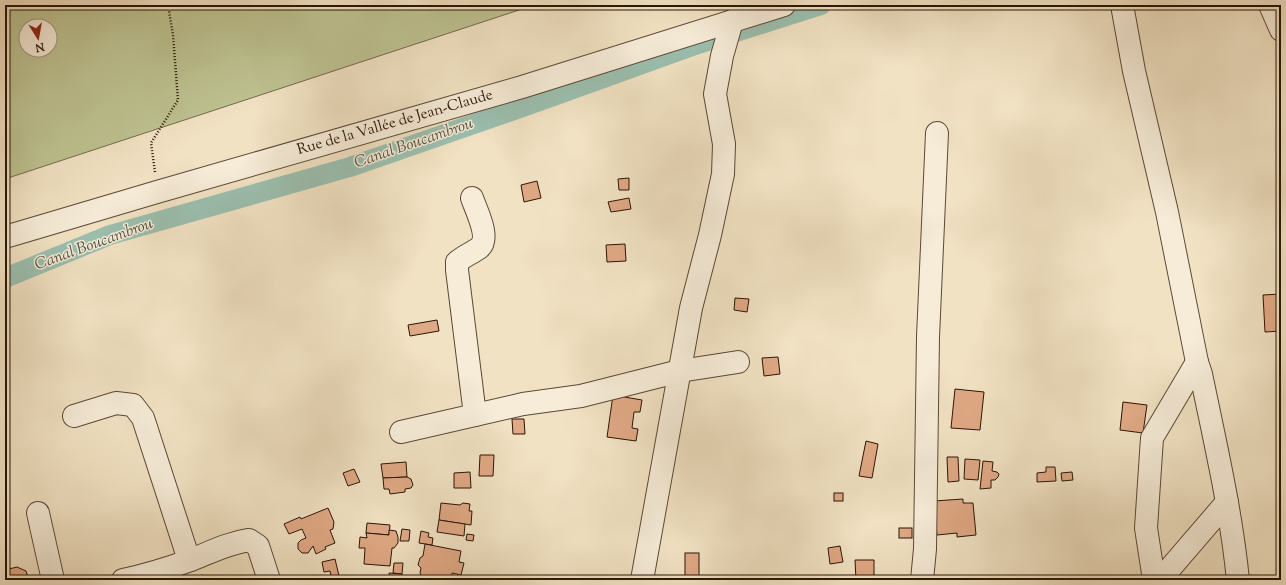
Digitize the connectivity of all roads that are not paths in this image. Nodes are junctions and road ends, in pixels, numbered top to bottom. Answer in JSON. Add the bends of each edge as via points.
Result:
{"nodes":[{"id":1,"x":784,"y":5,"type":"edge"},
{"id":2,"x":1122,"y":5,"type":"edge"},
{"id":3,"x":1270,"y":5,"type":"edge"},
{"id":4,"x":732,"y":21,"type":"junction"},
{"id":5,"x":1281,"y":30,"type":"edge"},
{"id":6,"x":937,"y":133,"type":"dead end"},
{"id":7,"x":472,"y":198,"type":"dead end"},
{"id":8,"x":5,"y":237,"type":"edge"},
{"id":9,"x":738,"y":362,"type":"dead end"},
{"id":10,"x":1197,"y":362,"type":"junction"},
{"id":11,"x":680,"y":371,"type":"junction"},
{"id":12,"x":475,"y":415,"type":"junction"},
{"id":13,"x":74,"y":416,"type":"dead end"},
{"id":14,"x":401,"y":432,"type":"dead end"},
{"id":15,"x":1227,"y":502,"type":"junction"},
{"id":16,"x":38,"y":513,"type":"dead end"},
{"id":17,"x":190,"y":560,"type":"junction"},
{"id":18,"x":53,"y":580,"type":"edge"},
{"id":19,"x":123,"y":580,"type":"edge"},
{"id":20,"x":270,"y":580,"type":"edge"},
{"id":21,"x":642,"y":580,"type":"edge"},
{"id":22,"x":922,"y":580,"type":"edge"},
{"id":23,"x":1154,"y":580,"type":"edge"},
{"id":24,"x":1160,"y":580,"type":"edge"},
{"id":25,"x":1238,"y":580,"type":"edge"}],
"edges":[{"from":1,"to":4,"type":"street","name":"Rue de la Vallée de Jean-Claude"},
{"from":2,"to":10,"type":"street"},
{"from":3,"to":5,"type":"street"},
{"from":4,"to":8,"type":"street","name":"Rue de la Vallée de Jean-Claude","via":[[522,87]]},
{"from":4,"to":11,"type":"street","via":[[715,94],[724,144],[723,174]]},
{"from":6,"to":22,"type":"street","via":[[928,336],[925,550]]},
{"from":7,"to":12,"type":"street","via":[[485,239],[483,245],[458,262],[457,270]]},
{"from":9,"to":11,"type":"street"},
{"from":10,"to":15,"type":"street"},
{"from":10,"to":23,"type":"street","via":[[1152,438],[1146,528]]},
{"from":11,"to":12,"type":"street","via":[[581,396],[523,404]]},
{"from":11,"to":21,"type":"street"},
{"from":12,"to":14,"type":"street"},
{"from":13,"to":17,"type":"street","via":[[116,403],[133,406],[143,418]]},
{"from":15,"to":24,"type":"street"},
{"from":15,"to":25,"type":"street"},
{"from":16,"to":18,"type":"street"},
{"from":17,"to":19,"type":"street","via":[[145,576]]},
{"from":17,"to":20,"type":"street","via":[[234,542],[249,540],[258,546]]}]}
